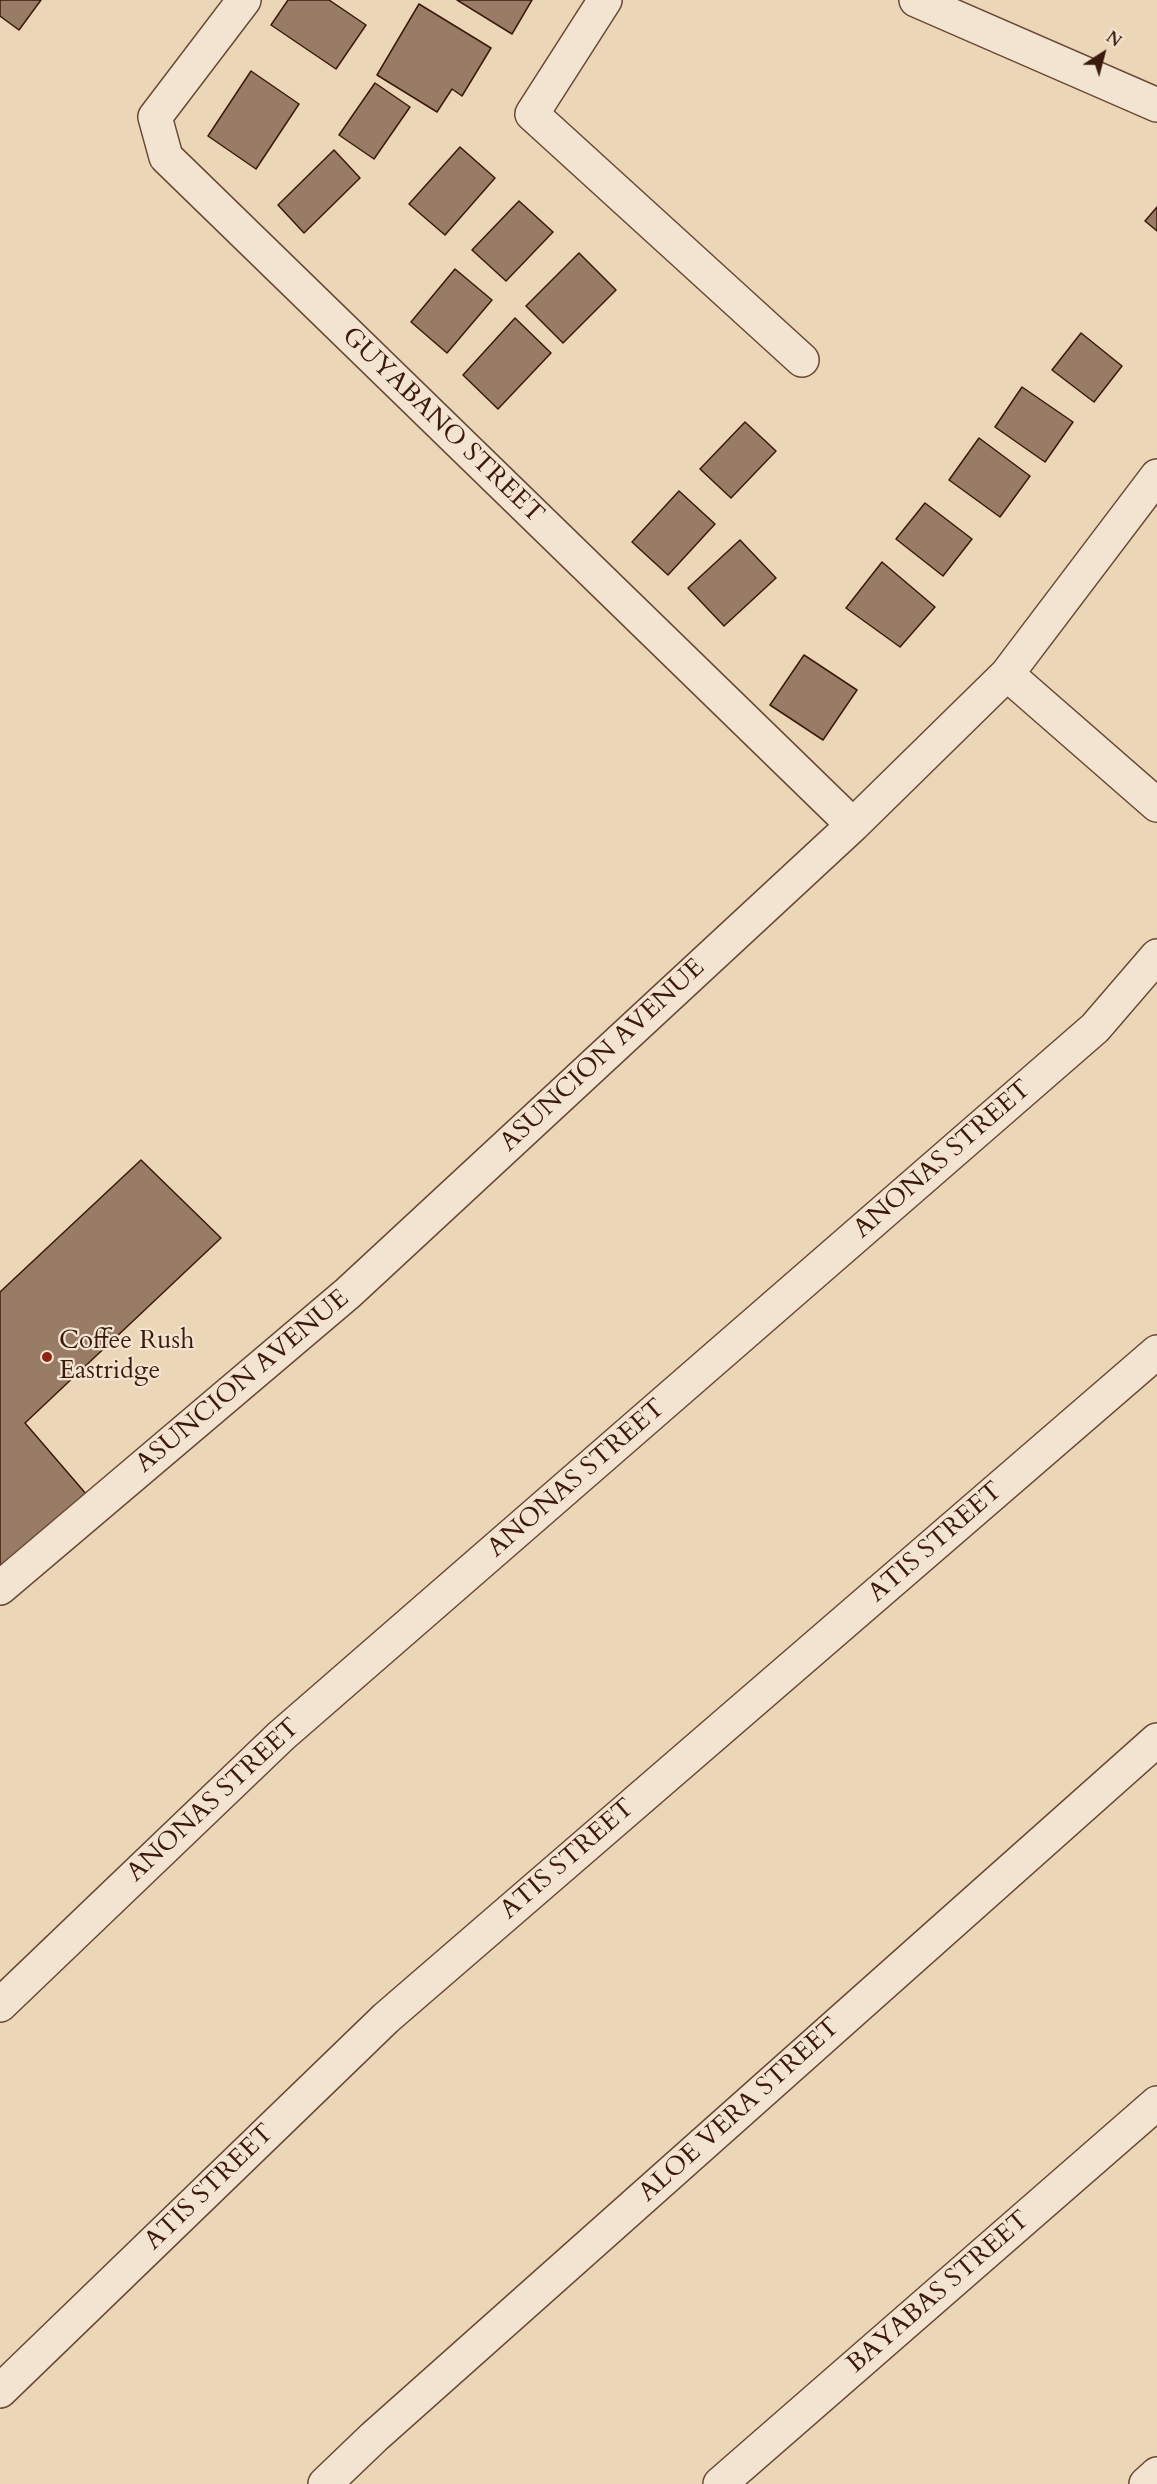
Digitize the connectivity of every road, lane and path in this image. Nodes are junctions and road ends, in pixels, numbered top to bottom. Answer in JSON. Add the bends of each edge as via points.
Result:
{"nodes":[{"id":1,"x":244,"y":0,"type":"edge"},
{"id":2,"x":605,"y":0,"type":"edge"},
{"id":3,"x":916,"y":0,"type":"edge"},
{"id":4,"x":1157,"y":105,"type":"edge"},
{"id":5,"x":802,"y":360,"type":"dead end"},
{"id":6,"x":1157,"y":476,"type":"edge"},
{"id":7,"x":1007,"y":674,"type":"junction"},
{"id":8,"x":1157,"y":805,"type":"edge"},
{"id":9,"x":853,"y":825,"type":"junction"},
{"id":10,"x":1157,"y":956,"type":"edge"},
{"id":11,"x":1157,"y":1352,"type":"edge"},
{"id":12,"x":0,"y":1588,"type":"edge"},
{"id":13,"x":1157,"y":1740,"type":"edge"},
{"id":14,"x":0,"y":2006,"type":"edge"},
{"id":15,"x":1157,"y":2103,"type":"edge"},
{"id":16,"x":0,"y":2391,"type":"edge"},
{"id":17,"x":1157,"y":2474,"type":"edge"},
{"id":18,"x":325,"y":2484,"type":"edge"},
{"id":19,"x":720,"y":2484,"type":"edge"},
{"id":20,"x":1146,"y":2484,"type":"edge"}],
"edges":[{"from":1,"to":9,"type":"street","name":"GUYABANO STREET","via":[[155,117],[166,157]]},
{"from":2,"to":5,"type":"street","via":[[532,114]]},
{"from":3,"to":4,"type":"street"},
{"from":6,"to":7,"type":"street","name":"ASUNCION AVENUE"},
{"from":7,"to":8,"type":"street"},
{"from":7,"to":9,"type":"street","name":"ASUNCION AVENUE"},
{"from":9,"to":12,"type":"street","name":"ASUNCION AVENUE","via":[[348,1293]]},
{"from":10,"to":14,"type":"street","name":"ANONAS STREET","via":[[1095,1028],[281,1736]]},
{"from":11,"to":16,"type":"street","name":"ATIS STREET","via":[[386,2018]]},
{"from":13,"to":18,"type":"street","name":"ALOE VERA STREET"},
{"from":15,"to":19,"type":"street","name":"BAYABAS STREET"},
{"from":17,"to":20,"type":"street"}]}
